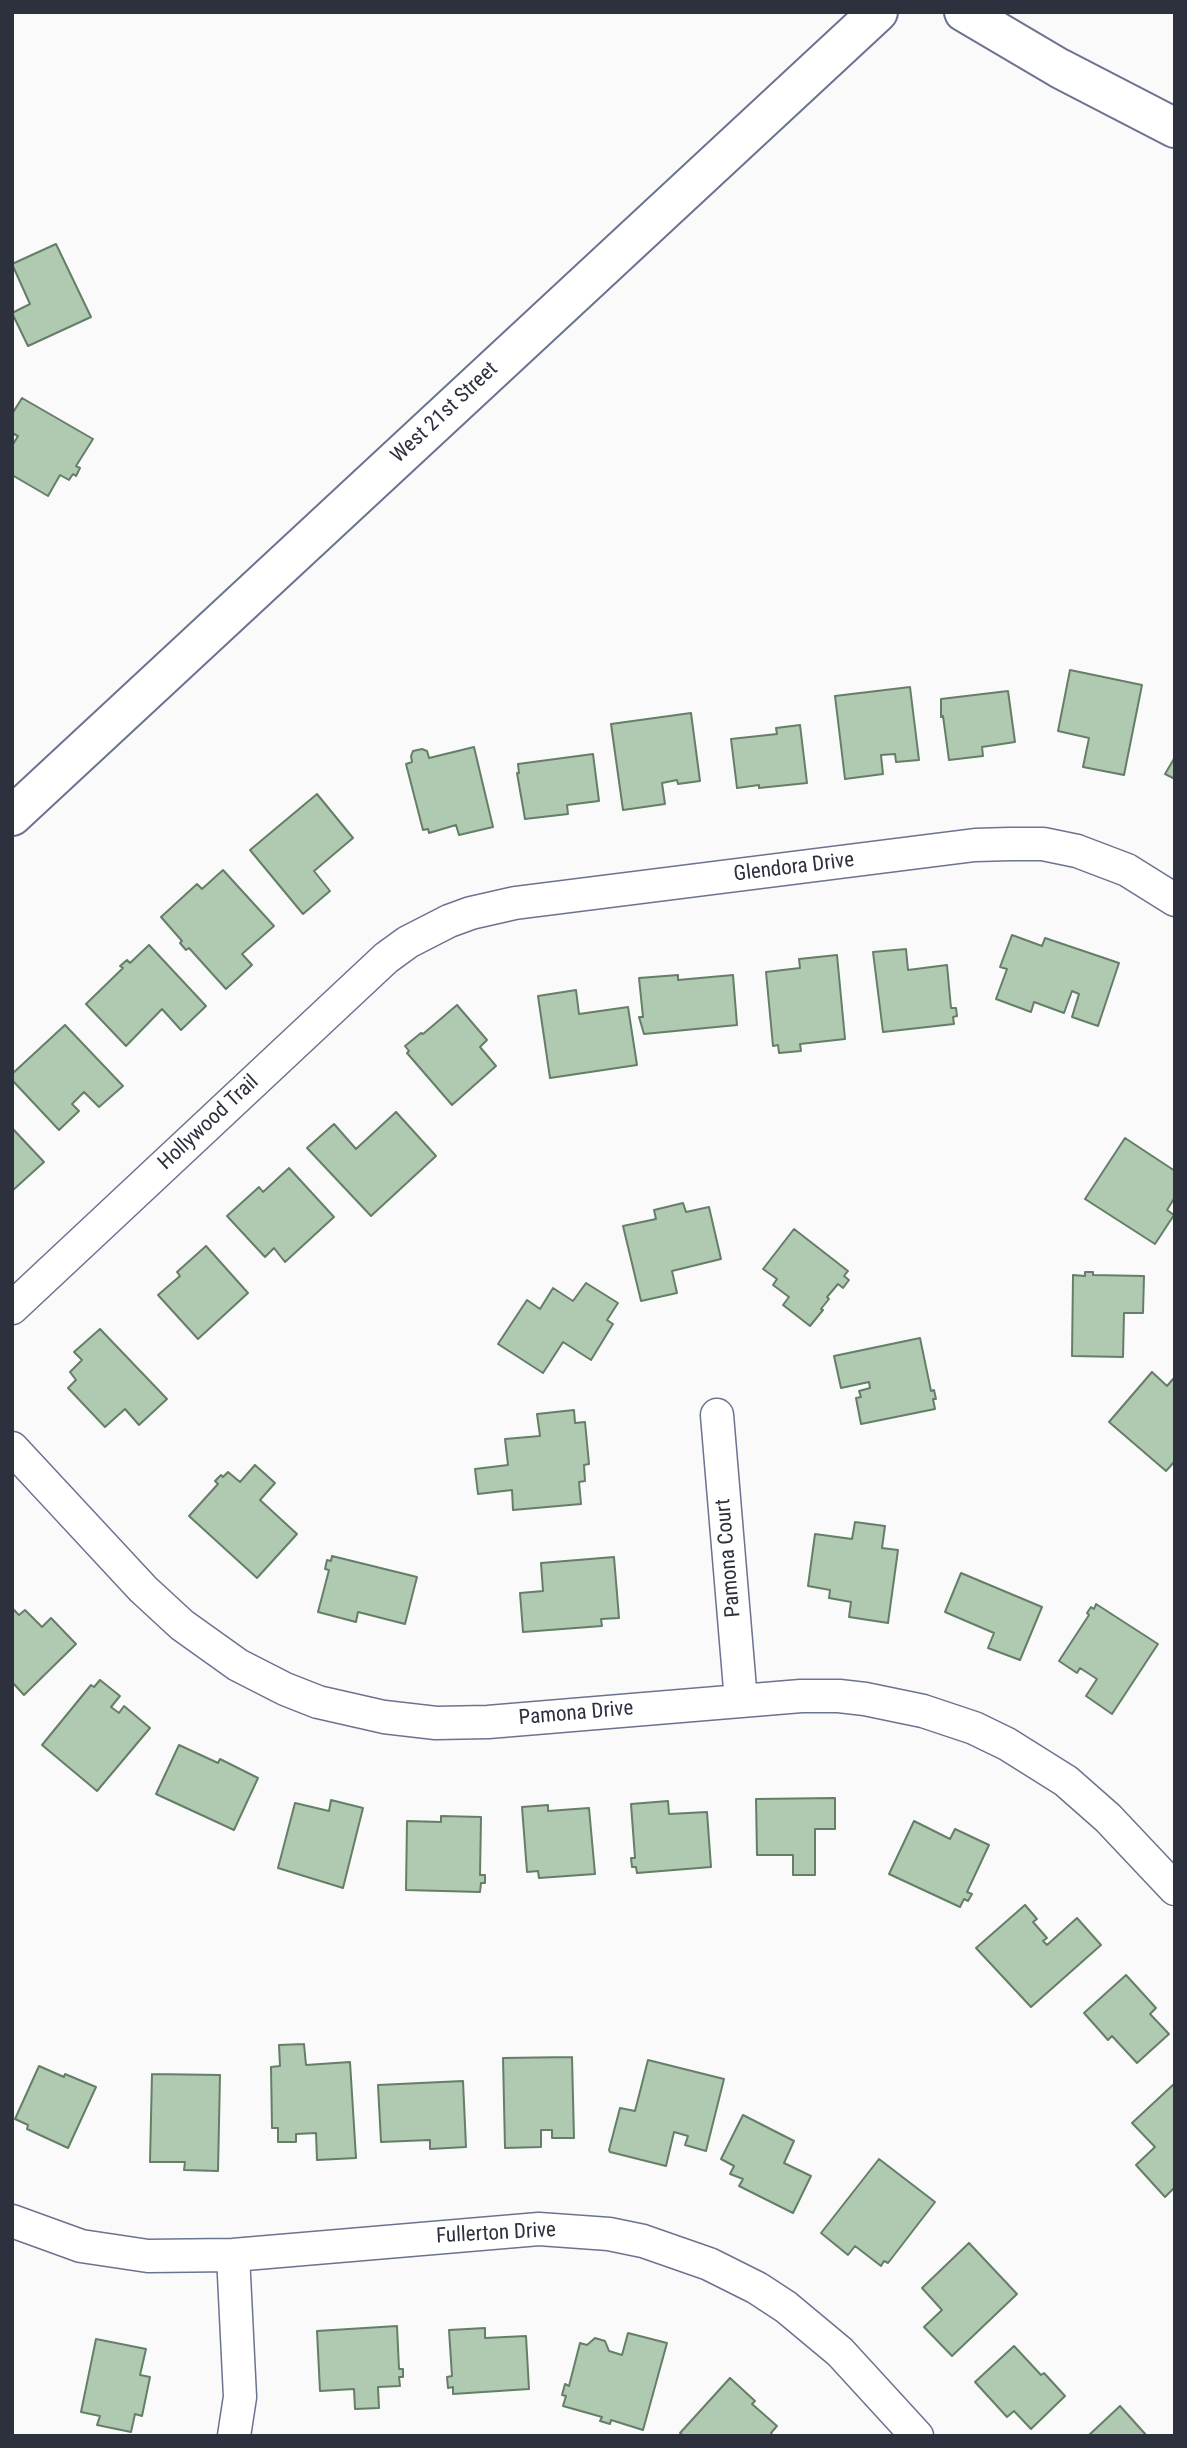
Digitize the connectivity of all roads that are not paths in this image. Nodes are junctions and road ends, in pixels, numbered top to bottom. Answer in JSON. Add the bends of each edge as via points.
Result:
{"nodes":[{"id":1,"x":878,"y":12,"type":"edge"},
{"id":2,"x":964,"y":12,"type":"edge"},
{"id":3,"x":1175,"y":128,"type":"edge"},
{"id":4,"x":12,"y":816,"type":"edge"},
{"id":5,"x":1175,"y":900,"type":"edge"},
{"id":6,"x":408,"y":942,"type":"joint"},
{"id":7,"x":12,"y":1308,"type":"edge"},
{"id":8,"x":716,"y":1415,"type":"dead end"},
{"id":9,"x":12,"y":1448,"type":"edge"},
{"id":10,"x":741,"y":1701,"type":"junction"},
{"id":11,"x":1175,"y":1889,"type":"edge"},
{"id":12,"x":12,"y":2221,"type":"edge"},
{"id":13,"x":233,"y":2255,"type":"junction"},
{"id":14,"x":234,"y":2436,"type":"edge"},
{"id":15,"x":917,"y":2436,"type":"edge"}],
"edges":[{"from":1,"to":4,"type":"main road","name":"West 21st Street"},
{"from":2,"to":3,"type":"main road"},
{"from":5,"to":6,"type":"street","name":"Glendora Drive","via":[[1127,870],[1077,851],[1043,844],[986,845],[515,903],[449,921]]},
{"from":6,"to":7,"type":"street","name":"Hollywood Trail"},
{"from":8,"to":10,"type":"street","name":"Pamona Court"},
{"from":9,"to":10,"type":"street","name":"Pamona Drive","via":[[182,1626],[238,1665],[318,1702],[436,1723]]},
{"from":10,"to":11,"type":"street","name":"Pamona Drive","via":[[826,1696],[865,1699],[939,1715],[974,1728],[1023,1752],[1066,1781]]},
{"from":12,"to":13,"type":"street","name":"Fullerton Drive","via":[[98,2249],[148,2256]]},
{"from":13,"to":14,"type":"street","via":[[240,2398]]},
{"from":13,"to":15,"type":"street","name":"Fullerton Drive","via":[[539,2229],[643,2241],[709,2264],[786,2307],[840,2352]]}]}
